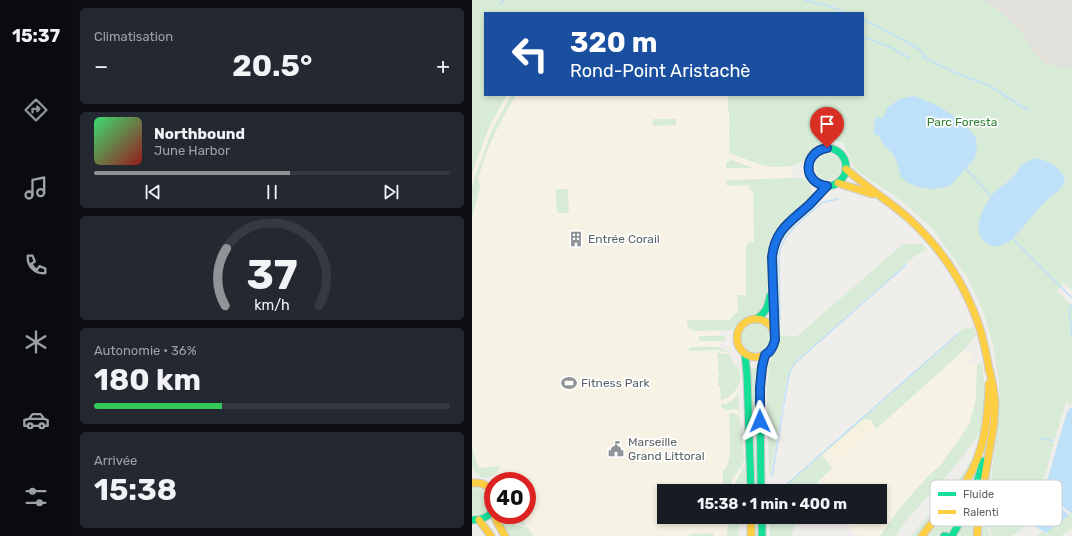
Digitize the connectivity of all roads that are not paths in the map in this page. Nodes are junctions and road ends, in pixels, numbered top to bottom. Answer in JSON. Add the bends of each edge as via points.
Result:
{"nodes":[{"id":1,"x":846,"y":169,"type":"junction"},
{"id":2,"x":814,"y":181,"type":"junction"},
{"id":3,"x":838,"y":183,"type":"junction"},
{"id":4,"x":827,"y":186,"type":"junction"},
{"id":5,"x":816,"y":197,"type":"junction"},
{"id":6,"x":884,"y":200,"type":"junction"},
{"id":7,"x":772,"y":278,"type":"junction"},
{"id":8,"x":756,"y":319,"type":"junction"},
{"id":9,"x":774,"y":334,"type":"junction"},
{"id":10,"x":745,"y":354,"type":"junction"},
{"id":11,"x":765,"y":355,"type":"junction"},
{"id":12,"x":989,"y":368,"type":"junction"},
{"id":13,"x":989,"y":398,"type":"junction"},
{"id":14,"x":967,"y":480,"type":"edge"},
{"id":15,"x":978,"y":480,"type":"edge"},
{"id":16,"x":984,"y":480,"type":"edge"},
{"id":17,"x":474,"y":481,"type":"edge"},
{"id":18,"x":751,"y":484,"type":"edge"},
{"id":19,"x":761,"y":484,"type":"edge"},
{"id":20,"x":484,"y":485,"type":"edge"},
{"id":21,"x":476,"y":520,"type":"edge"},
{"id":22,"x":498,"y":524,"type":"edge"},
{"id":23,"x":751,"y":524,"type":"edge"},
{"id":24,"x":762,"y":524,"type":"edge"},
{"id":25,"x":930,"y":526,"type":"edge"},
{"id":26,"x":977,"y":526,"type":"edge"},
{"id":27,"x":491,"y":536,"type":"edge"},
{"id":28,"x":505,"y":536,"type":"edge"},
{"id":29,"x":751,"y":536,"type":"edge"},
{"id":30,"x":762,"y":536,"type":"edge"},
{"id":31,"x":922,"y":536,"type":"edge"},
{"id":32,"x":976,"y":536,"type":"edge"}],
"edges":[{"from":1,"to":2,"type":"main road","via":[[841,154],[832,149],[822,149],[813,154],[809,164],[808,172]]},
{"from":1,"to":3,"type":"main road"},
{"from":1,"to":6,"type":"main road"},
{"from":2,"to":4,"type":"main road"},
{"from":2,"to":5,"type":"main road"},
{"from":3,"to":4,"type":"main road"},
{"from":3,"to":6,"type":"main road"},
{"from":4,"to":5,"type":"main road"},
{"from":5,"to":7,"type":"main road","via":[[780,231],[776,238],[772,257]]},
{"from":6,"to":12,"type":"main road","via":[[923,232],[954,274],[974,312]]},
{"from":7,"to":8,"type":"main road","via":[[768,306]]},
{"from":7,"to":9,"type":"main road"},
{"from":8,"to":9,"type":"main road","via":[[768,323]]},
{"from":8,"to":10,"type":"main road","via":[[744,323],[737,333],[737,342]]},
{"from":9,"to":11,"type":"main road","via":[[773,346]]},
{"from":10,"to":11,"type":"main road","via":[[751,357]]},
{"from":10,"to":18,"type":"main road"},
{"from":11,"to":19,"type":"main road","via":[[760,388]]},
{"from":12,"to":13,"type":"main road"},
{"from":12,"to":16,"type":"main road","via":[[995,403]]},
{"from":13,"to":14,"type":"main road","via":[[981,450]]},
{"from":13,"to":15,"type":"main road","via":[[986,448]]},
{"from":17,"to":20,"type":"main road"},
{"from":21,"to":27,"type":"main road"},
{"from":22,"to":28,"type":"main road"},
{"from":23,"to":29,"type":"main road"},
{"from":24,"to":30,"type":"main road"},
{"from":25,"to":31,"type":"main road"},
{"from":26,"to":32,"type":"main road"}]}
